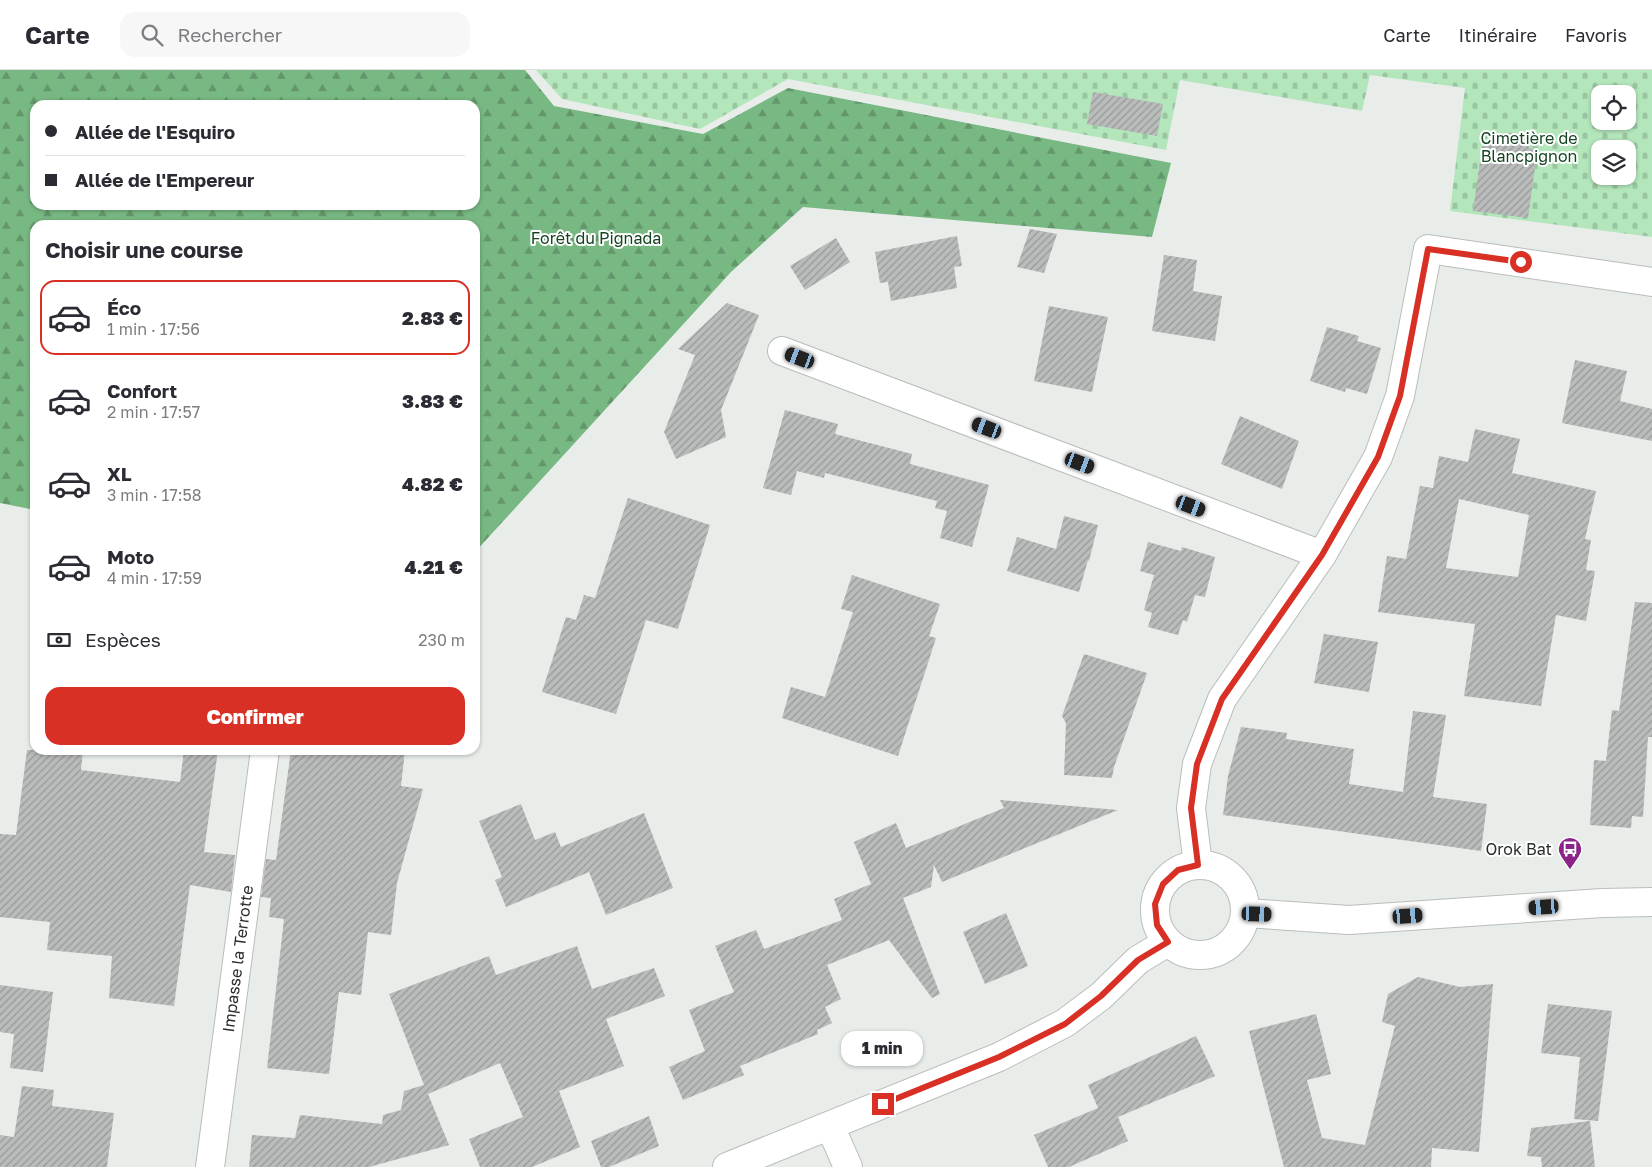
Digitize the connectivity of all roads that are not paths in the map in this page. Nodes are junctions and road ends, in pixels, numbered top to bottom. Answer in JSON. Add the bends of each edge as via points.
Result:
{"nodes":[{"id":1,"x":1652,"y":282,"type":"edge"},
{"id":2,"x":782,"y":351,"type":"dead end"},
{"id":3,"x":1322,"y":555,"type":"junction"},
{"id":4,"x":264,"y":755,"type":"edge"},
{"id":5,"x":1198,"y":865,"type":"junction"},
{"id":6,"x":1652,"y":902,"type":"edge"},
{"id":7,"x":1246,"y":913,"type":"junction"},
{"id":8,"x":1168,"y":942,"type":"junction"},
{"id":9,"x":830,"y":1126,"type":"junction"},
{"id":10,"x":210,"y":1167,"type":"edge"},
{"id":11,"x":727,"y":1167,"type":"edge"},
{"id":12,"x":848,"y":1167,"type":"edge"}],
"edges":[{"from":1,"to":3,"type":"street","via":[[1428,249],[1400,396],[1378,457]]},
{"from":2,"to":3,"type":"street"},
{"from":3,"to":5,"type":"street","via":[[1219,706],[1197,764],[1191,808]]},
{"from":4,"to":10,"type":"street","name":"Impasse la Terrotte"},
{"from":5,"to":7,"type":"street","via":[[1217,868],[1233,878],[1242,894]]},
{"from":5,"to":8,"type":"street","via":[[1178,870],[1163,884],[1155,904],[1157,925]]},
{"from":6,"to":7,"type":"street","via":[[1349,920]]},
{"from":7,"to":8,"type":"street","via":[[1240,933],[1226,948],[1206,956],[1186,953]]},
{"from":8,"to":9,"type":"street","via":[[1138,960],[1101,996],[1065,1024],[999,1057]]},
{"from":9,"to":11,"type":"street"},
{"from":9,"to":12,"type":"street"}]}
